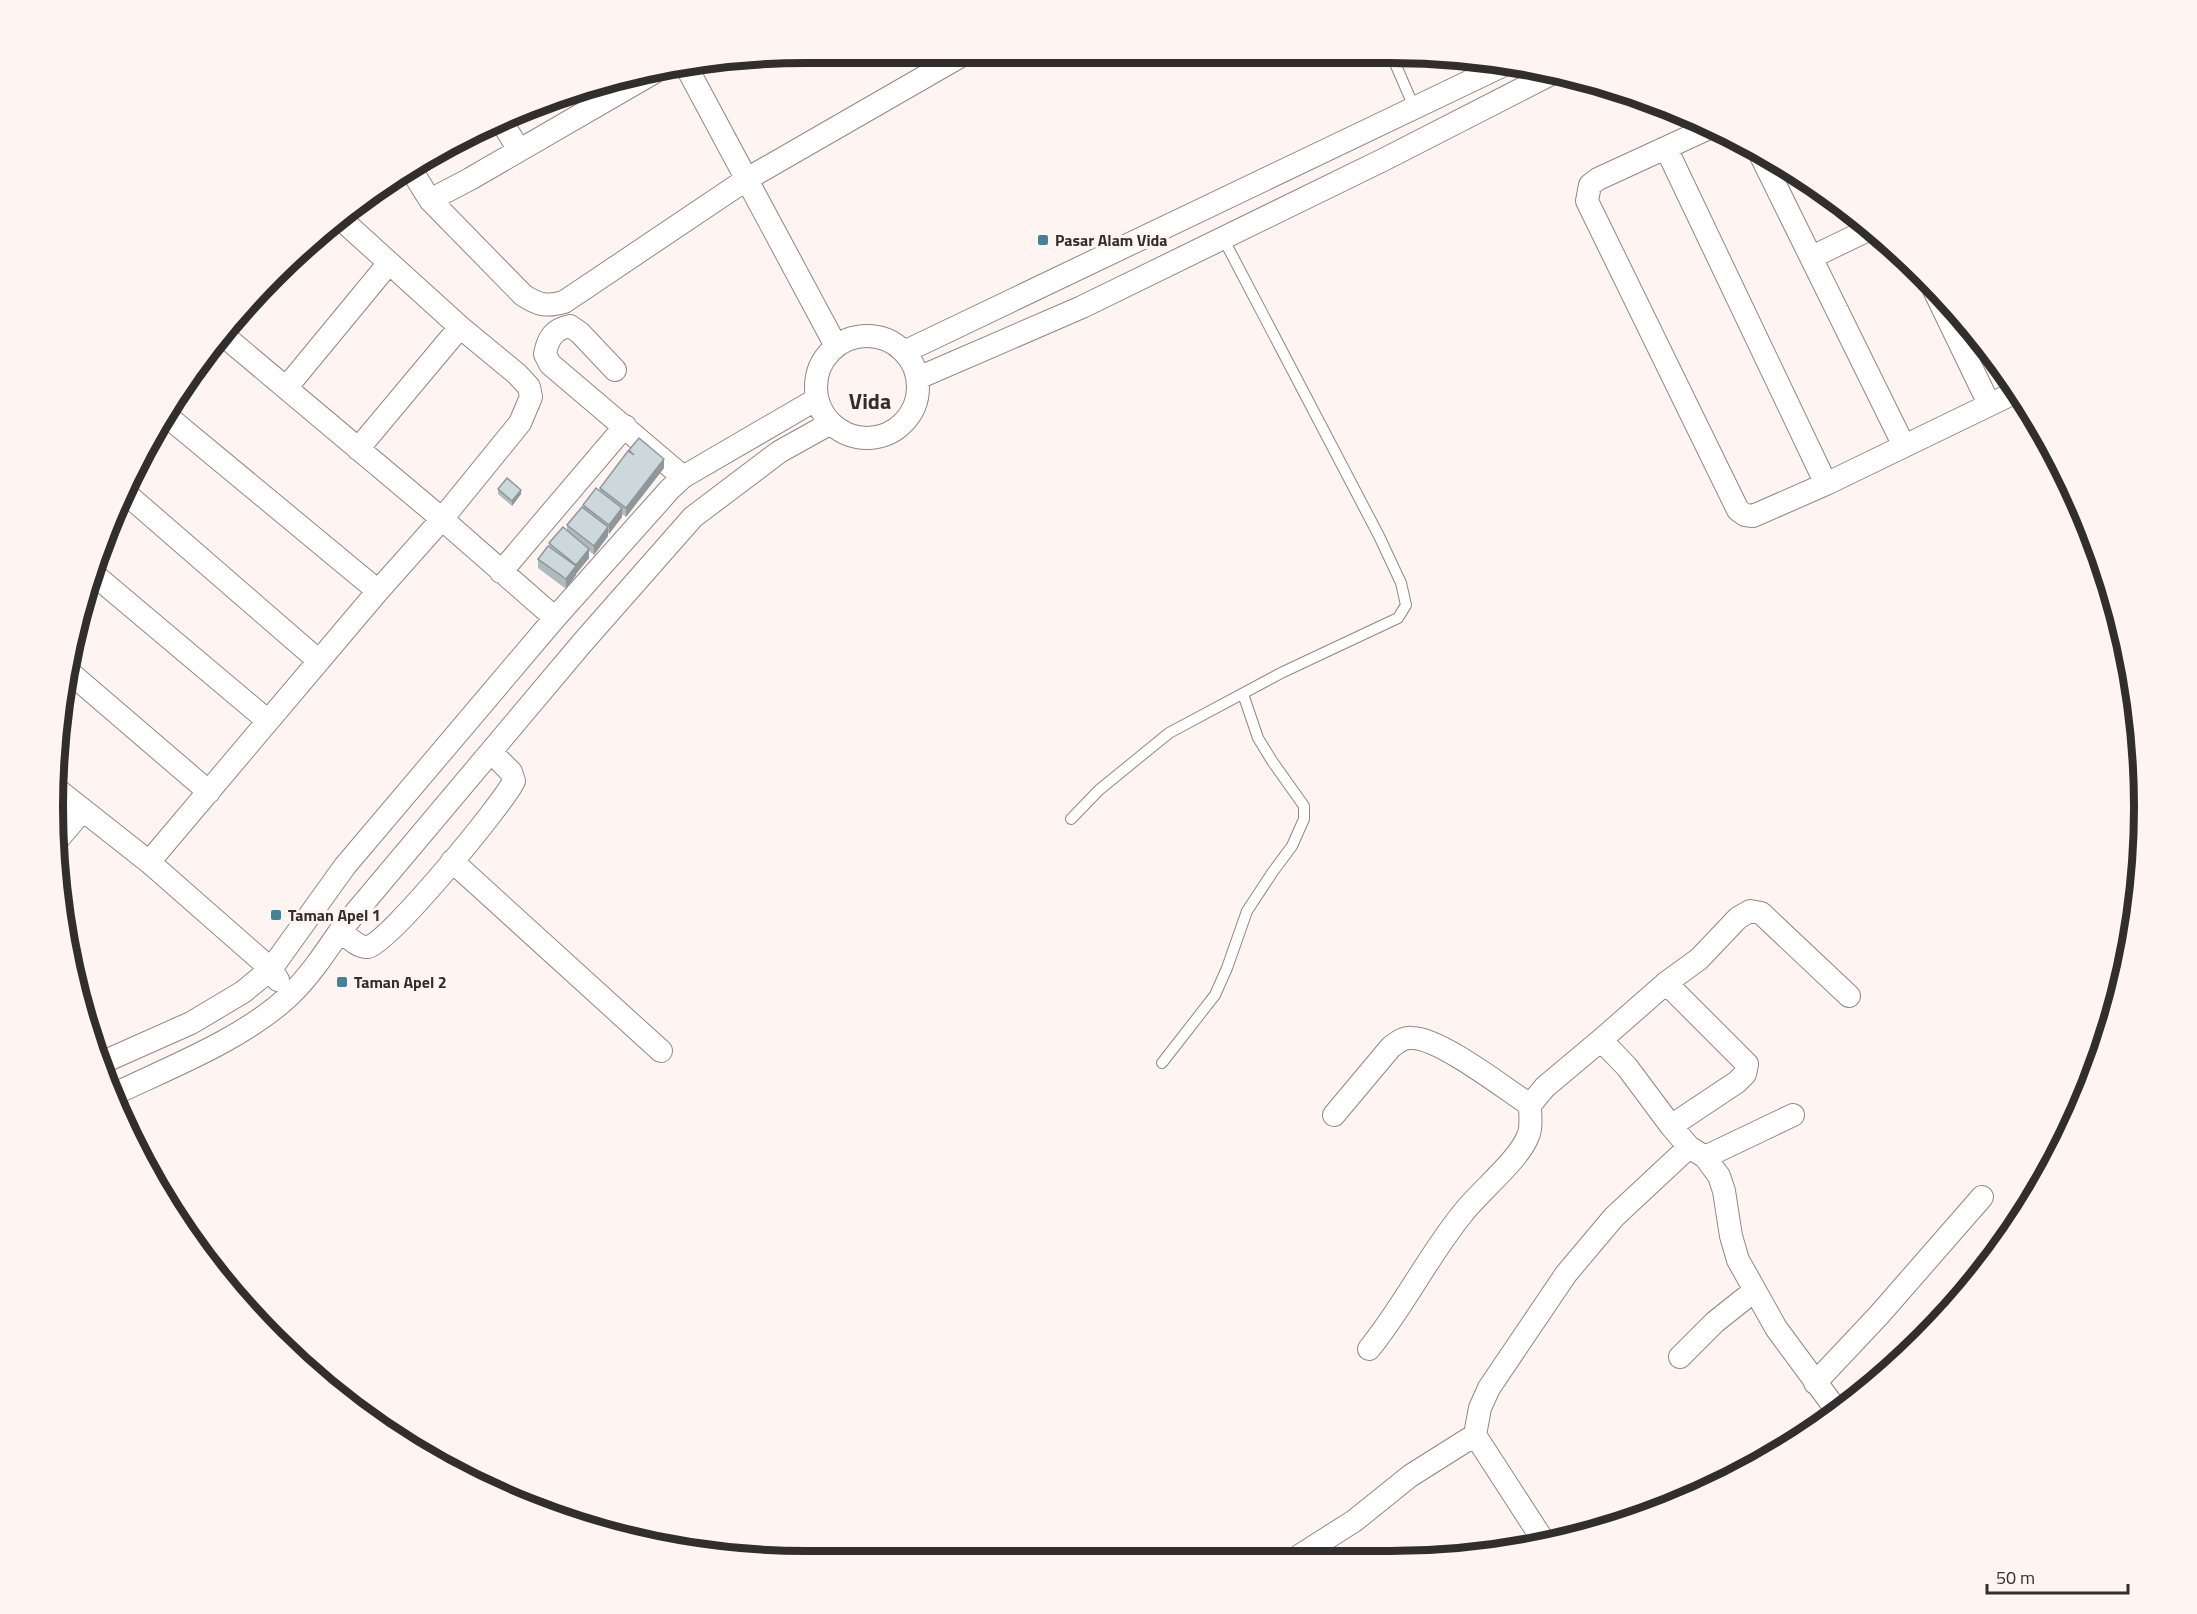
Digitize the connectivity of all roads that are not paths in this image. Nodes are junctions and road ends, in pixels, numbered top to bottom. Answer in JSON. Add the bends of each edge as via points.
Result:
{"nodes":[{"id":1,"x":949,"y":63,"type":"edge"},
{"id":2,"x":1394,"y":63,"type":"edge"},
{"id":3,"x":1493,"y":70,"type":"edge"},
{"id":4,"x":689,"y":72,"type":"edge"},
{"id":5,"x":1542,"y":79,"type":"edge"},
{"id":6,"x":601,"y":92,"type":"edge"},
{"id":7,"x":1414,"y":107,"type":"junction"},
{"id":8,"x":505,"y":128,"type":"edge"},
{"id":9,"x":1701,"y":132,"type":"edge"},
{"id":10,"x":1666,"y":148,"type":"junction"},
{"id":11,"x":519,"y":150,"type":"junction"},
{"id":12,"x":1766,"y":165,"type":"edge"},
{"id":13,"x":415,"y":175,"type":"edge"},
{"id":14,"x":747,"y":179,"type":"junction"},
{"id":15,"x":430,"y":200,"type":"junction"},
{"id":16,"x":346,"y":224,"type":"edge"},
{"id":17,"x":1862,"y":233,"type":"edge"},
{"id":18,"x":1223,"y":238,"type":"junction"},
{"id":19,"x":1812,"y":257,"type":"junction"},
{"id":20,"x":389,"y":262,"type":"junction"},
{"id":21,"x":1944,"y":311,"type":"edge"},
{"id":22,"x":460,"y":327,"type":"junction"},
{"id":23,"x":229,"y":340,"type":"edge"},
{"id":24,"x":836,"y":346,"type":"junction"},
{"id":25,"x":904,"y":352,"type":"junction"},
{"id":26,"x":615,"y":370,"type":"dead end"},
{"id":27,"x":918,"y":378,"type":"junction"},
{"id":28,"x":286,"y":388,"type":"junction"},
{"id":29,"x":2010,"y":395,"type":"edge"},
{"id":30,"x":817,"y":399,"type":"junction"},
{"id":31,"x":1989,"y":404,"type":"junction"},
{"id":32,"x":172,"y":420,"type":"edge"},
{"id":33,"x":831,"y":423,"type":"junction"},
{"id":34,"x":625,"y":426,"type":"junction"},
{"id":35,"x":1904,"y":446,"type":"junction"},
{"id":36,"x":358,"y":449,"type":"junction"},
{"id":37,"x":686,"y":476,"type":"junction"},
{"id":38,"x":1826,"y":484,"type":"junction"},
{"id":39,"x":131,"y":498,"type":"edge"},
{"id":40,"x":713,"y":501,"type":"junction"},
{"id":41,"x":442,"y":519,"type":"junction"},
{"id":42,"x":501,"y":572,"type":"junction"},
{"id":43,"x":99,"y":579,"type":"edge"},
{"id":44,"x":378,"y":591,"type":"junction"},
{"id":45,"x":555,"y":618,"type":"junction"},
{"id":46,"x":319,"y":661,"type":"junction"},
{"id":47,"x":75,"y":677,"type":"edge"},
{"id":48,"x":1243,"y":694,"type":"junction"},
{"id":49,"x":268,"y":721,"type":"junction"},
{"id":50,"x":491,"y":752,"type":"junction"},
{"id":51,"x":209,"y":792,"type":"junction"},
{"id":52,"x":63,"y":795,"type":"edge"},
{"id":53,"x":82,"y":811,"type":"junction"},
{"id":54,"x":1071,"y":819,"type":"dead end"},
{"id":55,"x":64,"y":832,"type":"edge"},
{"id":56,"x":452,"y":861,"type":"junction"},
{"id":57,"x":148,"y":862,"type":"junction"},
{"id":58,"x":340,"y":931,"type":"junction"},
{"id":59,"x":271,"y":969,"type":"junction"},
{"id":60,"x":1666,"y":983,"type":"junction"},
{"id":61,"x":289,"y":996,"type":"junction"},
{"id":62,"x":1850,"y":996,"type":"dead end"},
{"id":63,"x":1600,"y":1040,"type":"junction"},
{"id":64,"x":662,"y":1051,"type":"dead end"},
{"id":65,"x":108,"y":1060,"type":"edge"},
{"id":66,"x":1162,"y":1063,"type":"dead end"},
{"id":67,"x":120,"y":1091,"type":"edge"},
{"id":68,"x":1530,"y":1105,"type":"junction"},
{"id":69,"x":1334,"y":1114,"type":"dead end"},
{"id":70,"x":1793,"y":1114,"type":"dead end"},
{"id":71,"x":1671,"y":1126,"type":"junction"},
{"id":72,"x":1697,"y":1152,"type":"junction"},
{"id":73,"x":1982,"y":1197,"type":"dead end"},
{"id":74,"x":1754,"y":1291,"type":"junction"},
{"id":75,"x":1369,"y":1348,"type":"dead end"},
{"id":76,"x":1680,"y":1357,"type":"dead end"},
{"id":77,"x":1815,"y":1383,"type":"junction"},
{"id":78,"x":1832,"y":1405,"type":"edge"},
{"id":79,"x":1475,"y":1435,"type":"junction"},
{"id":80,"x":1541,"y":1536,"type":"edge"},
{"id":81,"x":1307,"y":1551,"type":"edge"}],
"edges":[{"from":1,"to":14,"type":"street"},
{"from":2,"to":7,"type":"lane"},
{"from":3,"to":7,"type":"street"},
{"from":4,"to":14,"type":"street"},
{"from":5,"to":18,"type":"street"},
{"from":6,"to":11,"type":"street"},
{"from":7,"to":25,"type":"street"},
{"from":8,"to":11,"type":"street"},
{"from":9,"to":10,"type":"street"},
{"from":10,"to":38,"type":"street"},
{"from":10,"to":38,"type":"street","via":[[1598,179],[1590,186],[1590,209],[1738,510],[1753,516]]},
{"from":11,"to":15,"type":"street"},
{"from":12,"to":19,"type":"street"},
{"from":13,"to":15,"type":"street"},
{"from":14,"to":15,"type":"street","via":[[564,303],[549,306],[523,295]]},
{"from":14,"to":24,"type":"street"},
{"from":16,"to":20,"type":"street"},
{"from":17,"to":19,"type":"street"},
{"from":18,"to":27,"type":"street","via":[[1082,307]]},
{"from":18,"to":48,"type":"lane","via":[[1379,536],[1406,599],[1398,618]]},
{"from":19,"to":35,"type":"street"},
{"from":20,"to":22,"type":"street"},
{"from":20,"to":28,"type":"street"},
{"from":21,"to":31,"type":"street"},
{"from":22,"to":36,"type":"street"},
{"from":22,"to":41,"type":"street","via":[[518,374],[529,387],[531,397],[520,423]]},
{"from":23,"to":28,"type":"street"},
{"from":24,"to":25,"type":"street","via":[[864,336],[892,343]]},
{"from":24,"to":30,"type":"street","via":[[819,369]]},
{"from":25,"to":27,"type":"street"},
{"from":26,"to":34,"type":"street","via":[[570,326],[558,328],[550,337],[545,354],[550,364]]},
{"from":27,"to":33,"type":"street","via":[[915,406],[908,419],[885,436],[856,438]]},
{"from":28,"to":36,"type":"street"},
{"from":29,"to":31,"type":"street"},
{"from":30,"to":33,"type":"street"},
{"from":30,"to":37,"type":"street"},
{"from":31,"to":35,"type":"street"},
{"from":32,"to":44,"type":"street"},
{"from":33,"to":40,"type":"street","via":[[779,452]]},
{"from":34,"to":37,"type":"street"},
{"from":34,"to":42,"type":"street"},
{"from":35,"to":38,"type":"street"},
{"from":36,"to":41,"type":"street"},
{"from":37,"to":40,"type":"street"},
{"from":37,"to":45,"type":"street"},
{"from":39,"to":46,"type":"street"},
{"from":40,"to":50,"type":"street","via":[[693,517]]},
{"from":41,"to":42,"type":"street"},
{"from":41,"to":44,"type":"street"},
{"from":42,"to":45,"type":"street"},
{"from":43,"to":49,"type":"street"},
{"from":44,"to":46,"type":"street"},
{"from":45,"to":59,"type":"street","via":[[345,866]]},
{"from":46,"to":49,"type":"street"},
{"from":47,"to":51,"type":"street"},
{"from":48,"to":54,"type":"lane","via":[[1169,732],[1099,790]]},
{"from":48,"to":66,"type":"lane","via":[[1258,738],[1304,806],[1304,819],[1292,846],[1244,918],[1215,995]]},
{"from":49,"to":51,"type":"street"},
{"from":50,"to":56,"type":"street","via":[[512,772],[514,782]]},
{"from":50,"to":58,"type":"street"},
{"from":51,"to":57,"type":"street"},
{"from":52,"to":53,"type":"street"},
{"from":53,"to":55,"type":"street"},
{"from":53,"to":57,"type":"street"},
{"from":56,"to":58,"type":"street","via":[[378,943],[358,945]]},
{"from":56,"to":64,"type":"street"},
{"from":57,"to":59,"type":"street"},
{"from":58,"to":61,"type":"street"},
{"from":59,"to":61,"type":"street"},
{"from":59,"to":65,"type":"street","via":[[243,992],[191,1023]]},
{"from":60,"to":62,"type":"street","via":[[1700,959],[1738,918],[1750,911],[1761,913]]},
{"from":60,"to":63,"type":"street"},
{"from":60,"to":71,"type":"street","via":[[1747,1064],[1745,1074],[1737,1082]]},
{"from":61,"to":67,"type":"street","via":[[217,1045]]},
{"from":63,"to":68,"type":"street"},
{"from":63,"to":71,"type":"street","via":[[1627,1067]]},
{"from":68,"to":69,"type":"street","via":[[1441,1046],[1414,1037],[1403,1038],[1391,1047]]},
{"from":68,"to":75,"type":"street","via":[[1530,1134],[1522,1148],[1463,1213]]},
{"from":70,"to":72,"type":"street"},
{"from":71,"to":72,"type":"street"},
{"from":72,"to":74,"type":"street","via":[[1719,1176],[1738,1260]]},
{"from":72,"to":79,"type":"street","via":[[1614,1218],[1566,1274],[1489,1388]]},
{"from":73,"to":77,"type":"street"},
{"from":74,"to":76,"type":"street"},
{"from":74,"to":77,"type":"street"},
{"from":77,"to":78,"type":"street"},
{"from":79,"to":80,"type":"street"},
{"from":79,"to":81,"type":"street","via":[[1410,1476],[1354,1521]]}]}
